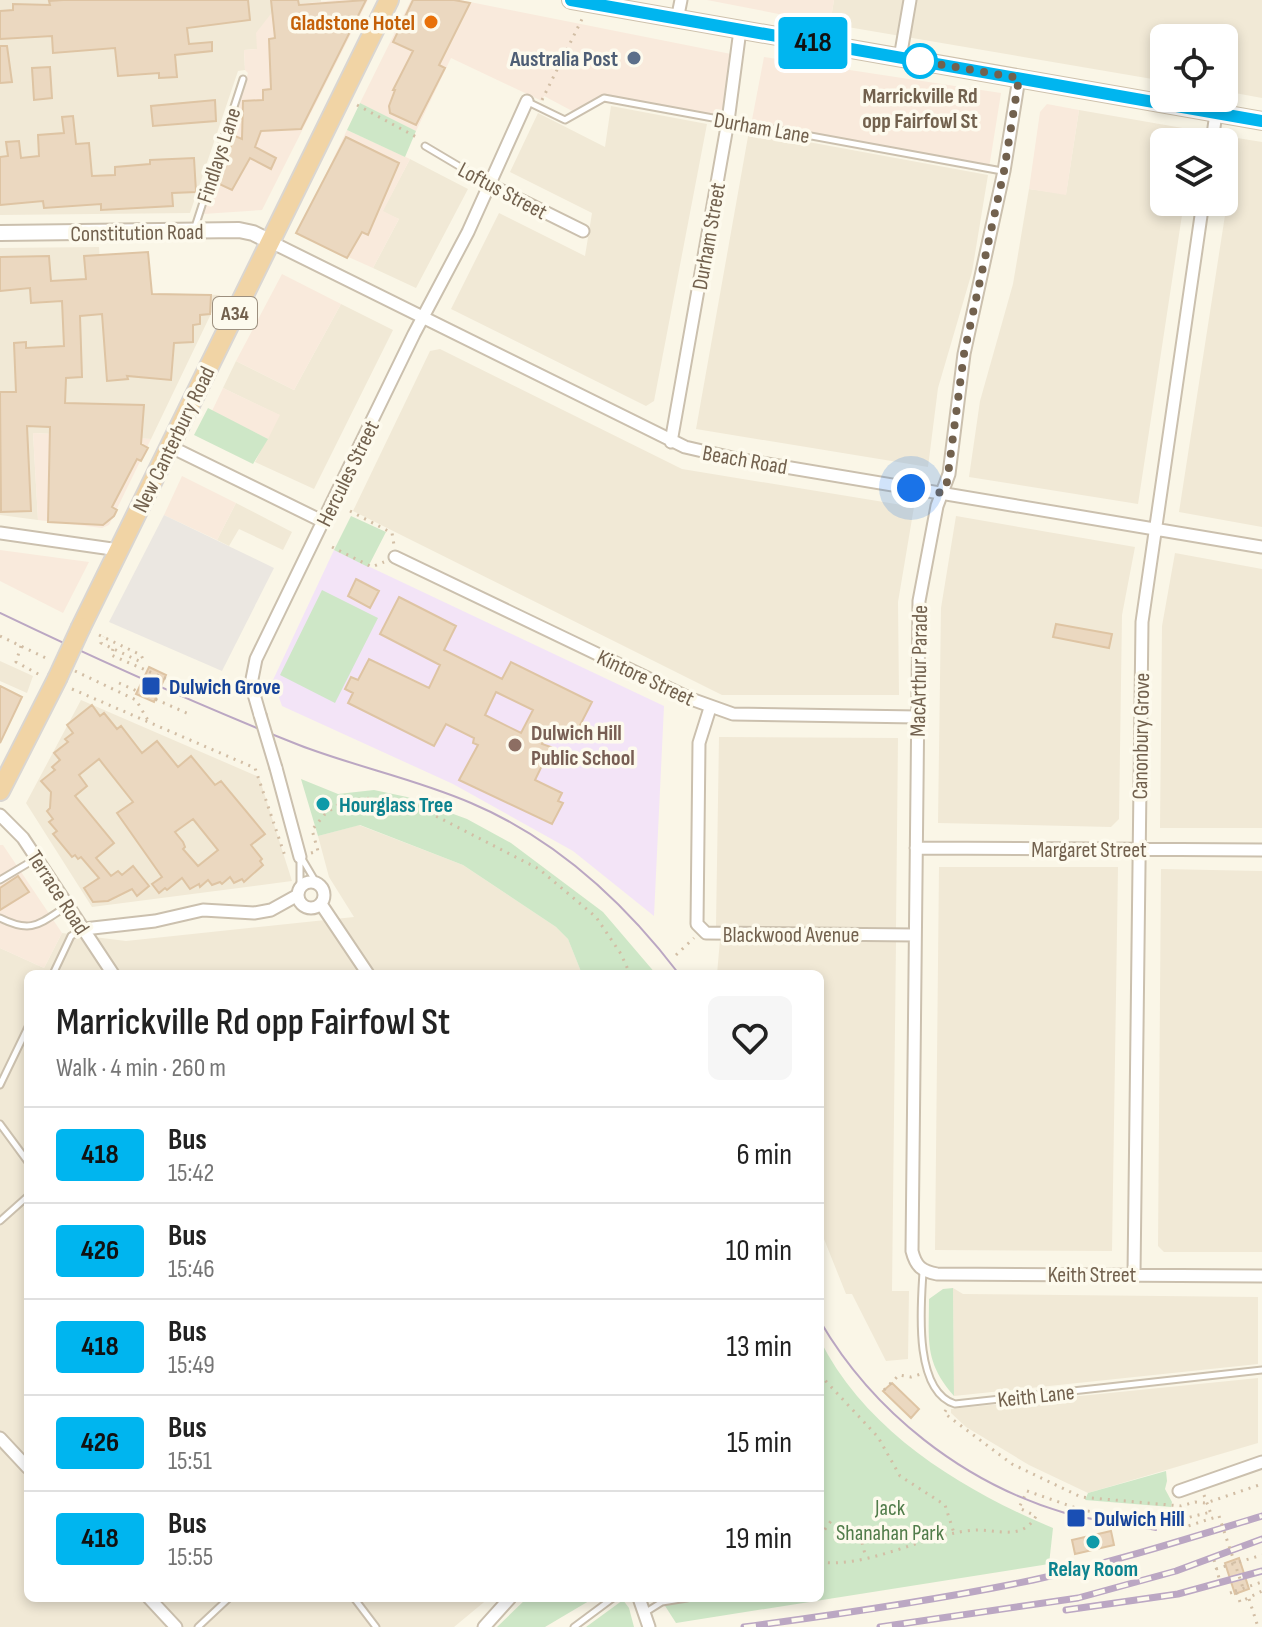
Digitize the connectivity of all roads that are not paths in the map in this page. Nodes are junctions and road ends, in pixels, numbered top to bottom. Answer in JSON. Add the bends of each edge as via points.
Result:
{"nodes":[{"id":1,"x":389,"y":0,"type":"edge"},
{"id":2,"x":571,"y":0,"type":"edge"},
{"id":3,"x":681,"y":0,"type":"edge"},
{"id":4,"x":910,"y":0,"type":"edge"},
{"id":5,"x":677,"y":20,"type":"junction"},
{"id":6,"x":740,"y":30,"type":"junction"},
{"id":7,"x":900,"y":58,"type":"junction"},
{"id":8,"x":1019,"y":78,"type":"junction"},
{"id":9,"x":243,"y":79,"type":"dead end"},
{"id":10,"x":533,"y":104,"type":"joint"},
{"id":11,"x":1216,"y":113,"type":"junction"},
{"id":12,"x":728,"y":121,"type":"junction"},
{"id":13,"x":1262,"y":121,"type":"edge"},
{"id":14,"x":1214,"y":128,"type":"edge"},
{"id":15,"x":425,"y":146,"type":"road end"},
{"id":16,"x":1004,"y":171,"type":"junction"},
{"id":17,"x":490,"y":185,"type":"junction"},
{"id":18,"x":1201,"y":216,"type":"edge"},
{"id":19,"x":194,"y":231,"type":"junction"},
{"id":20,"x":583,"y":231,"type":"dead end"},
{"id":21,"x":0,"y":233,"type":"edge"},
{"id":22,"x":271,"y":242,"type":"junction"},
{"id":23,"x":423,"y":318,"type":"junction"},
{"id":24,"x":671,"y":442,"type":"junction"},
{"id":25,"x":169,"y":446,"type":"junction"},
{"id":26,"x":942,"y":493,"type":"junction"},
{"id":27,"x":324,"y":522,"type":"junction"},
{"id":28,"x":1156,"y":530,"type":"junction"},
{"id":29,"x":0,"y":533,"type":"edge"},
{"id":30,"x":1262,"y":547,"type":"edge"},
{"id":31,"x":119,"y":550,"type":"junction"},
{"id":32,"x":395,"y":557,"type":"road end"},
{"id":33,"x":710,"y":708,"type":"junction"},
{"id":34,"x":917,"y":717,"type":"junction"},
{"id":35,"x":0,"y":791,"type":"edge"},
{"id":36,"x":0,"y":815,"type":"edge"},
{"id":37,"x":916,"y":848,"type":"junction"},
{"id":38,"x":1139,"y":849,"type":"junction"},
{"id":39,"x":1262,"y":850,"type":"edge"},
{"id":40,"x":37,"y":858,"type":"junction"},
{"id":41,"x":295,"y":858,"type":"junction"},
{"id":42,"x":0,"y":880,"type":"edge"},
{"id":43,"x":317,"y":884,"type":"junction"},
{"id":44,"x":299,"y":892,"type":"junction"},
{"id":45,"x":321,"y":904,"type":"junction"},
{"id":46,"x":68,"y":905,"type":"junction"},
{"id":47,"x":0,"y":918,"type":"edge"},
{"id":48,"x":84,"y":929,"type":"junction"},
{"id":49,"x":915,"y":935,"type":"junction"},
{"id":50,"x":55,"y":970,"type":"edge"},
{"id":51,"x":110,"y":970,"type":"edge"},
{"id":52,"x":365,"y":970,"type":"edge"},
{"id":53,"x":24,"y":1035,"type":"edge"},
{"id":54,"x":0,"y":1085,"type":"edge"},
{"id":55,"x":0,"y":1124,"type":"edge"},
{"id":56,"x":24,"y":1157,"type":"edge"},
{"id":57,"x":24,"y":1200,"type":"edge"},
{"id":58,"x":0,"y":1221,"type":"edge"},
{"id":59,"x":923,"y":1272,"type":"junction"},
{"id":60,"x":1134,"y":1274,"type":"junction"},
{"id":61,"x":1262,"y":1276,"type":"edge"},
{"id":62,"x":1262,"y":1370,"type":"edge"},
{"id":63,"x":0,"y":1438,"type":"edge"},
{"id":64,"x":1262,"y":1462,"type":"edge"},
{"id":65,"x":24,"y":1464,"type":"edge"},
{"id":66,"x":1179,"y":1491,"type":"dead end"},
{"id":67,"x":153,"y":1602,"type":"edge"},
{"id":68,"x":225,"y":1602,"type":"edge"},
{"id":69,"x":357,"y":1602,"type":"edge"},
{"id":70,"x":506,"y":1602,"type":"edge"},
{"id":71,"x":608,"y":1602,"type":"edge"},
{"id":72,"x":641,"y":1602,"type":"edge"},
{"id":73,"x":662,"y":1602,"type":"edge"},
{"id":74,"x":646,"y":1613,"type":"junction"},
{"id":75,"x":176,"y":1627,"type":"edge"},
{"id":76,"x":198,"y":1627,"type":"edge"},
{"id":77,"x":376,"y":1627,"type":"edge"},
{"id":78,"x":484,"y":1627,"type":"edge"},
{"id":79,"x":574,"y":1627,"type":"edge"},
{"id":80,"x":649,"y":1627,"type":"edge"}],
"edges":[{"from":1,"to":22,"type":"highway","name":"New Canterbury Road","number":"A34"},
{"from":2,"to":5,"type":"main road"},
{"from":3,"to":5,"type":"street"},
{"from":4,"to":7,"type":"street"},
{"from":5,"to":6,"type":"main road"},
{"from":6,"to":7,"type":"main road"},
{"from":6,"to":12,"type":"street","name":"Durham Street"},
{"from":7,"to":8,"type":"main road"},
{"from":8,"to":11,"type":"main road"},
{"from":8,"to":16,"type":"street","name":"MacArthur Parade"},
{"from":9,"to":19,"type":"lane","name":"Findlays Lane"},
{"from":10,"to":12,"type":"lane","name":"Durham Lane","via":[[565,120],[604,98]]},
{"from":10,"to":17,"type":"street","name":"Hercules Street"},
{"from":11,"to":13,"type":"main road"},
{"from":11,"to":14,"type":"street"},
{"from":12,"to":16,"type":"lane","name":"Durham Lane"},
{"from":12,"to":24,"type":"street","name":"Durham Street"},
{"from":15,"to":17,"type":"lane","name":"Loftus Street"},
{"from":16,"to":26,"type":"street","name":"MacArthur Parade","via":[[964,354]]},
{"from":17,"to":20,"type":"street","name":"Loftus Street"},
{"from":17,"to":23,"type":"street","name":"Hercules Street"},
{"from":18,"to":28,"type":"street","name":"Canonbury Grove"},
{"from":19,"to":21,"type":"street","name":"Constitution Road"},
{"from":19,"to":22,"type":"street","name":"Constitution Road","via":[[239,230]]},
{"from":22,"to":23,"type":"street","name":"Beach Road"},
{"from":22,"to":25,"type":"highway","name":"New Canterbury Road","number":"A34"},
{"from":23,"to":24,"type":"street","name":"Beach Road"},
{"from":23,"to":27,"type":"street","name":"Hercules Street"},
{"from":24,"to":26,"type":"street","name":"Beach Road","via":[[737,459]]},
{"from":25,"to":27,"type":"street"},
{"from":25,"to":31,"type":"highway","name":"New Canterbury Road","number":"A34"},
{"from":26,"to":28,"type":"street","name":"Beach Road"},
{"from":26,"to":34,"type":"street","name":"MacArthur Parade","via":[[919,601]]},
{"from":27,"to":41,"type":"street","name":"Hercules Street","bridge":true,"via":[[253,668],[251,684]]},
{"from":28,"to":30,"type":"street","name":"Beach Road"},
{"from":28,"to":38,"type":"street","name":"Canonbury Grove","via":[[1142,622]]},
{"from":29,"to":31,"type":"street"},
{"from":31,"to":35,"type":"highway","name":"New Canterbury Road","number":"A34","bridge":true},
{"from":32,"to":33,"type":"street","name":"Kintore Street"},
{"from":33,"to":34,"type":"street","name":"Kintore Street","via":[[733,714]]},
{"from":33,"to":49,"type":"street","name":"Blackwood Avenue","via":[[699,743],[700,928],[706,933]]},
{"from":34,"to":37,"type":"street","name":"MacArthur Parade"},
{"from":36,"to":40,"type":"street","name":"Terrace Road"},
{"from":37,"to":38,"type":"street","name":"Margaret Street"},
{"from":37,"to":49,"type":"street","name":"MacArthur Parade"},
{"from":38,"to":39,"type":"street","name":"Margaret Street"},
{"from":38,"to":60,"type":"street","name":"Canonbury Grove"},
{"from":40,"to":42,"type":"lane"},
{"from":40,"to":46,"type":"street","name":"Terrace Road"},
{"from":41,"to":43,"type":"lane"},
{"from":41,"to":44,"type":"lane"},
{"from":43,"to":44,"type":"street","via":[[309,883]]},
{"from":43,"to":45,"type":"street","via":[[323,893]]},
{"from":44,"to":45,"type":"street","via":[[306,907]]},
{"from":44,"to":48,"type":"street","via":[[271,910],[254,913],[203,910]]},
{"from":45,"to":52,"type":"street"},
{"from":46,"to":47,"type":"lane","via":[[37,927]]},
{"from":46,"to":48,"type":"street","name":"Terrace Road"},
{"from":48,"to":50,"type":"lane","via":[[71,936]]},
{"from":48,"to":51,"type":"street","name":"Terrace Road"},
{"from":49,"to":59,"type":"street","name":"MacArthur Parade","via":[[912,1251]]},
{"from":53,"to":54,"type":"lane"},
{"from":55,"to":56,"type":"lane"},
{"from":57,"to":58,"type":"lane"},
{"from":59,"to":60,"type":"street","name":"Keith Street"},
{"from":59,"to":62,"type":"lane","name":"Keith Lane","via":[[922,1347],[932,1382],[949,1403]]},
{"from":60,"to":61,"type":"street","name":"Keith Street"},
{"from":63,"to":65,"type":"street"},
{"from":64,"to":66,"type":"street"},
{"from":67,"to":75,"type":"street"},
{"from":68,"to":76,"type":"lane"},
{"from":69,"to":77,"type":"lane"},
{"from":70,"to":78,"type":"street"},
{"from":71,"to":79,"type":"lane"},
{"from":72,"to":74,"type":"street"},
{"from":73,"to":74,"type":"lane"},
{"from":74,"to":80,"type":"street"}]}
